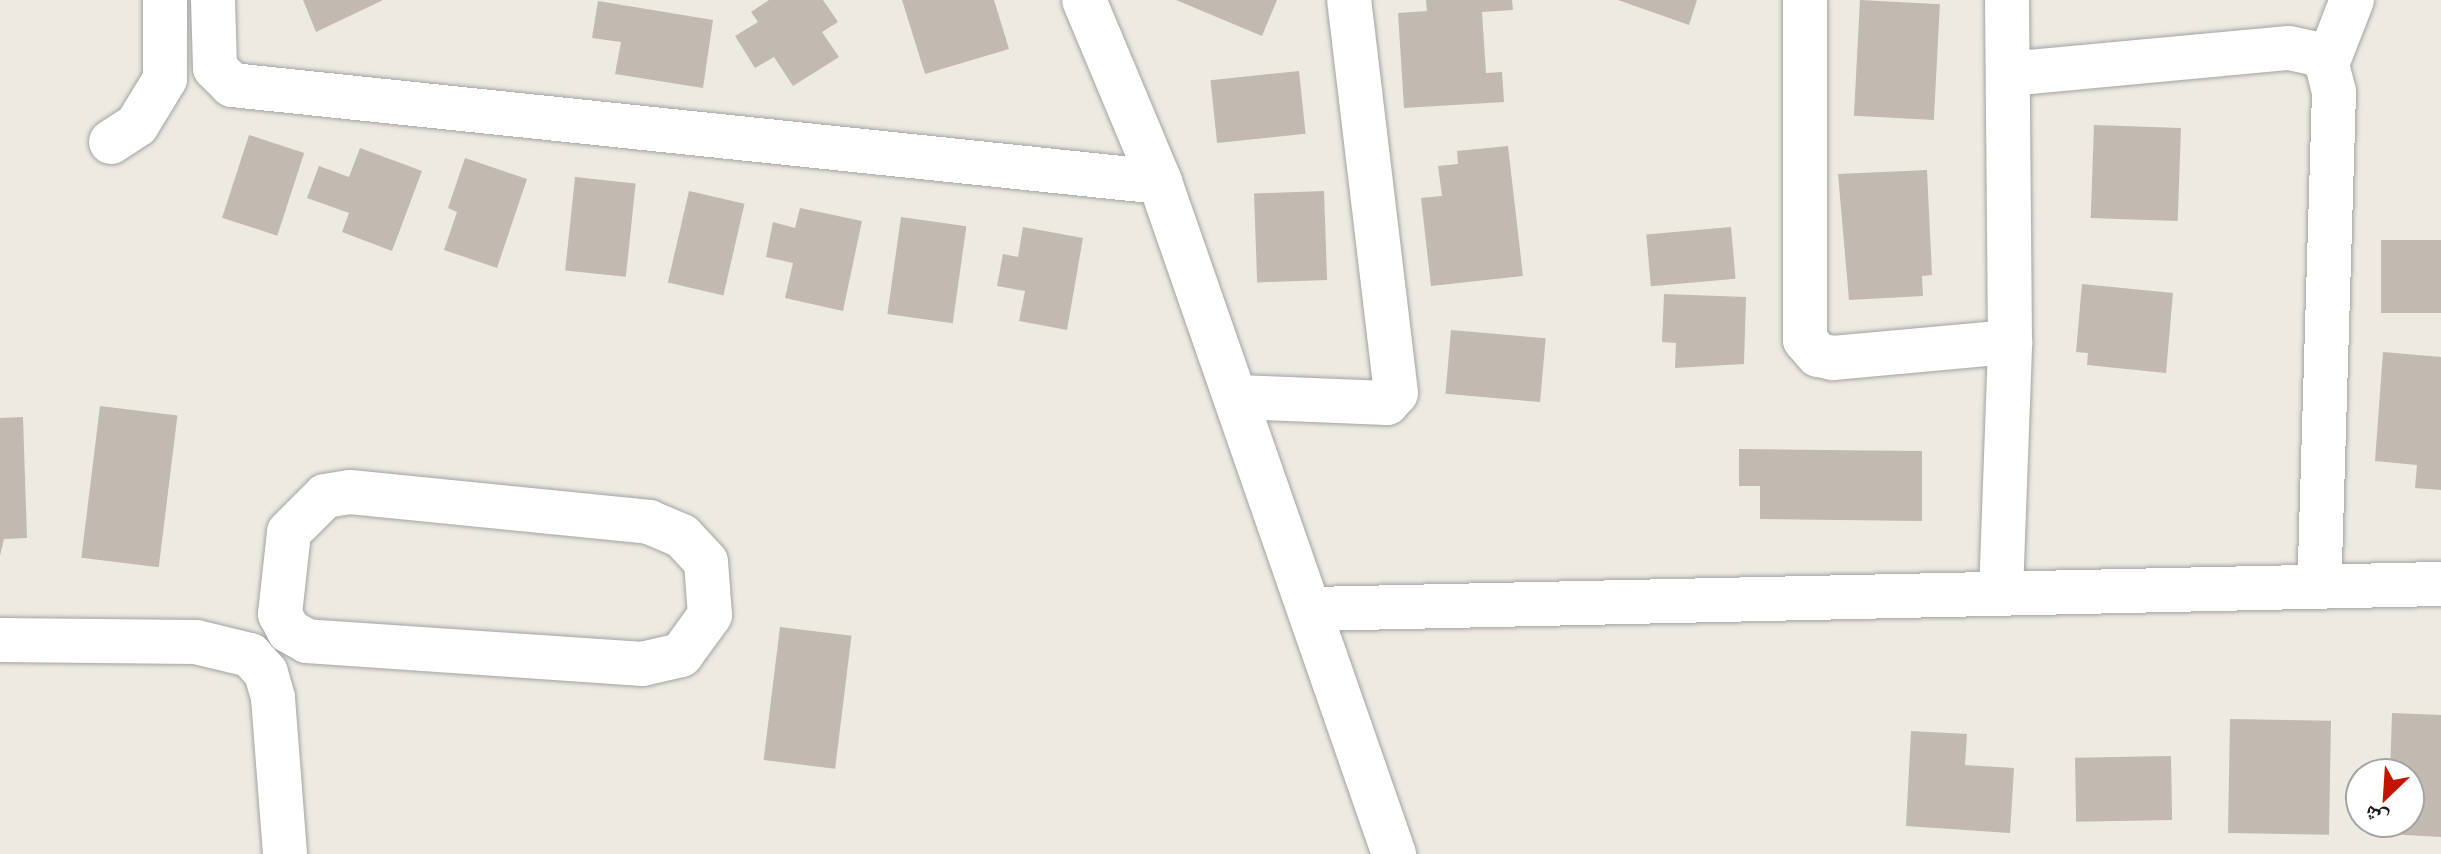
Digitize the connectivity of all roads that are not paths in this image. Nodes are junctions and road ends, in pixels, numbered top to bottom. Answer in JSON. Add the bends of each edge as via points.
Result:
{"nodes":[{"id":1,"x":165,"y":0,"type":"edge"},
{"id":2,"x":213,"y":0,"type":"edge"},
{"id":3,"x":1084,"y":0,"type":"edge"},
{"id":4,"x":1349,"y":0,"type":"edge"},
{"id":5,"x":1805,"y":0,"type":"edge"},
{"id":6,"x":2007,"y":0,"type":"edge"},
{"id":7,"x":2352,"y":0,"type":"edge"},
{"id":8,"x":2327,"y":64,"type":"junction"},
{"id":9,"x":2008,"y":74,"type":"junction"},
{"id":10,"x":111,"y":142,"type":"dead end"},
{"id":11,"x":1160,"y":182,"type":"junction"},
{"id":12,"x":2010,"y":342,"type":"junction"},
{"id":13,"x":1238,"y":397,"type":"junction"},
{"id":14,"x":2319,"y":584,"type":"junction"},
{"id":15,"x":2441,"y":584,"type":"edge"},
{"id":16,"x":2001,"y":593,"type":"junction"},
{"id":17,"x":1312,"y":609,"type":"junction"},
{"id":18,"x":289,"y":631,"type":"junction"},
{"id":19,"x":0,"y":640,"type":"edge"},
{"id":20,"x":250,"y":655,"type":"junction"},
{"id":21,"x":285,"y":854,"type":"edge"},
{"id":22,"x":1394,"y":854,"type":"edge"}],
"edges":[{"from":1,"to":10,"type":"street","via":[[165,79],[137,125]]},
{"from":2,"to":11,"type":"street","via":[[215,68],[232,85]]},
{"from":3,"to":11,"type":"street"},
{"from":4,"to":13,"type":"street","via":[[1396,393],[1387,403]]},
{"from":5,"to":12,"type":"street","via":[[1805,340],[1818,355],[1833,358]]},
{"from":6,"to":9,"type":"street"},
{"from":7,"to":8,"type":"street"},
{"from":8,"to":9,"type":"street","via":[[2317,54],[2289,48]]},
{"from":8,"to":14,"type":"street","via":[[2334,92]]},
{"from":9,"to":12,"type":"street"},
{"from":11,"to":13,"type":"street"},
{"from":12,"to":16,"type":"street"},
{"from":13,"to":17,"type":"street"},
{"from":14,"to":15,"type":"street"},
{"from":14,"to":16,"type":"street"},
{"from":16,"to":17,"type":"street"},
{"from":17,"to":22,"type":"street"},
{"from":18,"to":18,"type":"street","via":[[323,645],[643,664],[681,655],[710,615],[711,590],[706,562],[682,536],[649,522],[350,492],[325,496],[289,532],[280,614]]},
{"from":18,"to":20,"type":"street"},
{"from":19,"to":20,"type":"street","via":[[196,642]]},
{"from":20,"to":21,"type":"street","via":[[266,673],[273,698]]}]}
